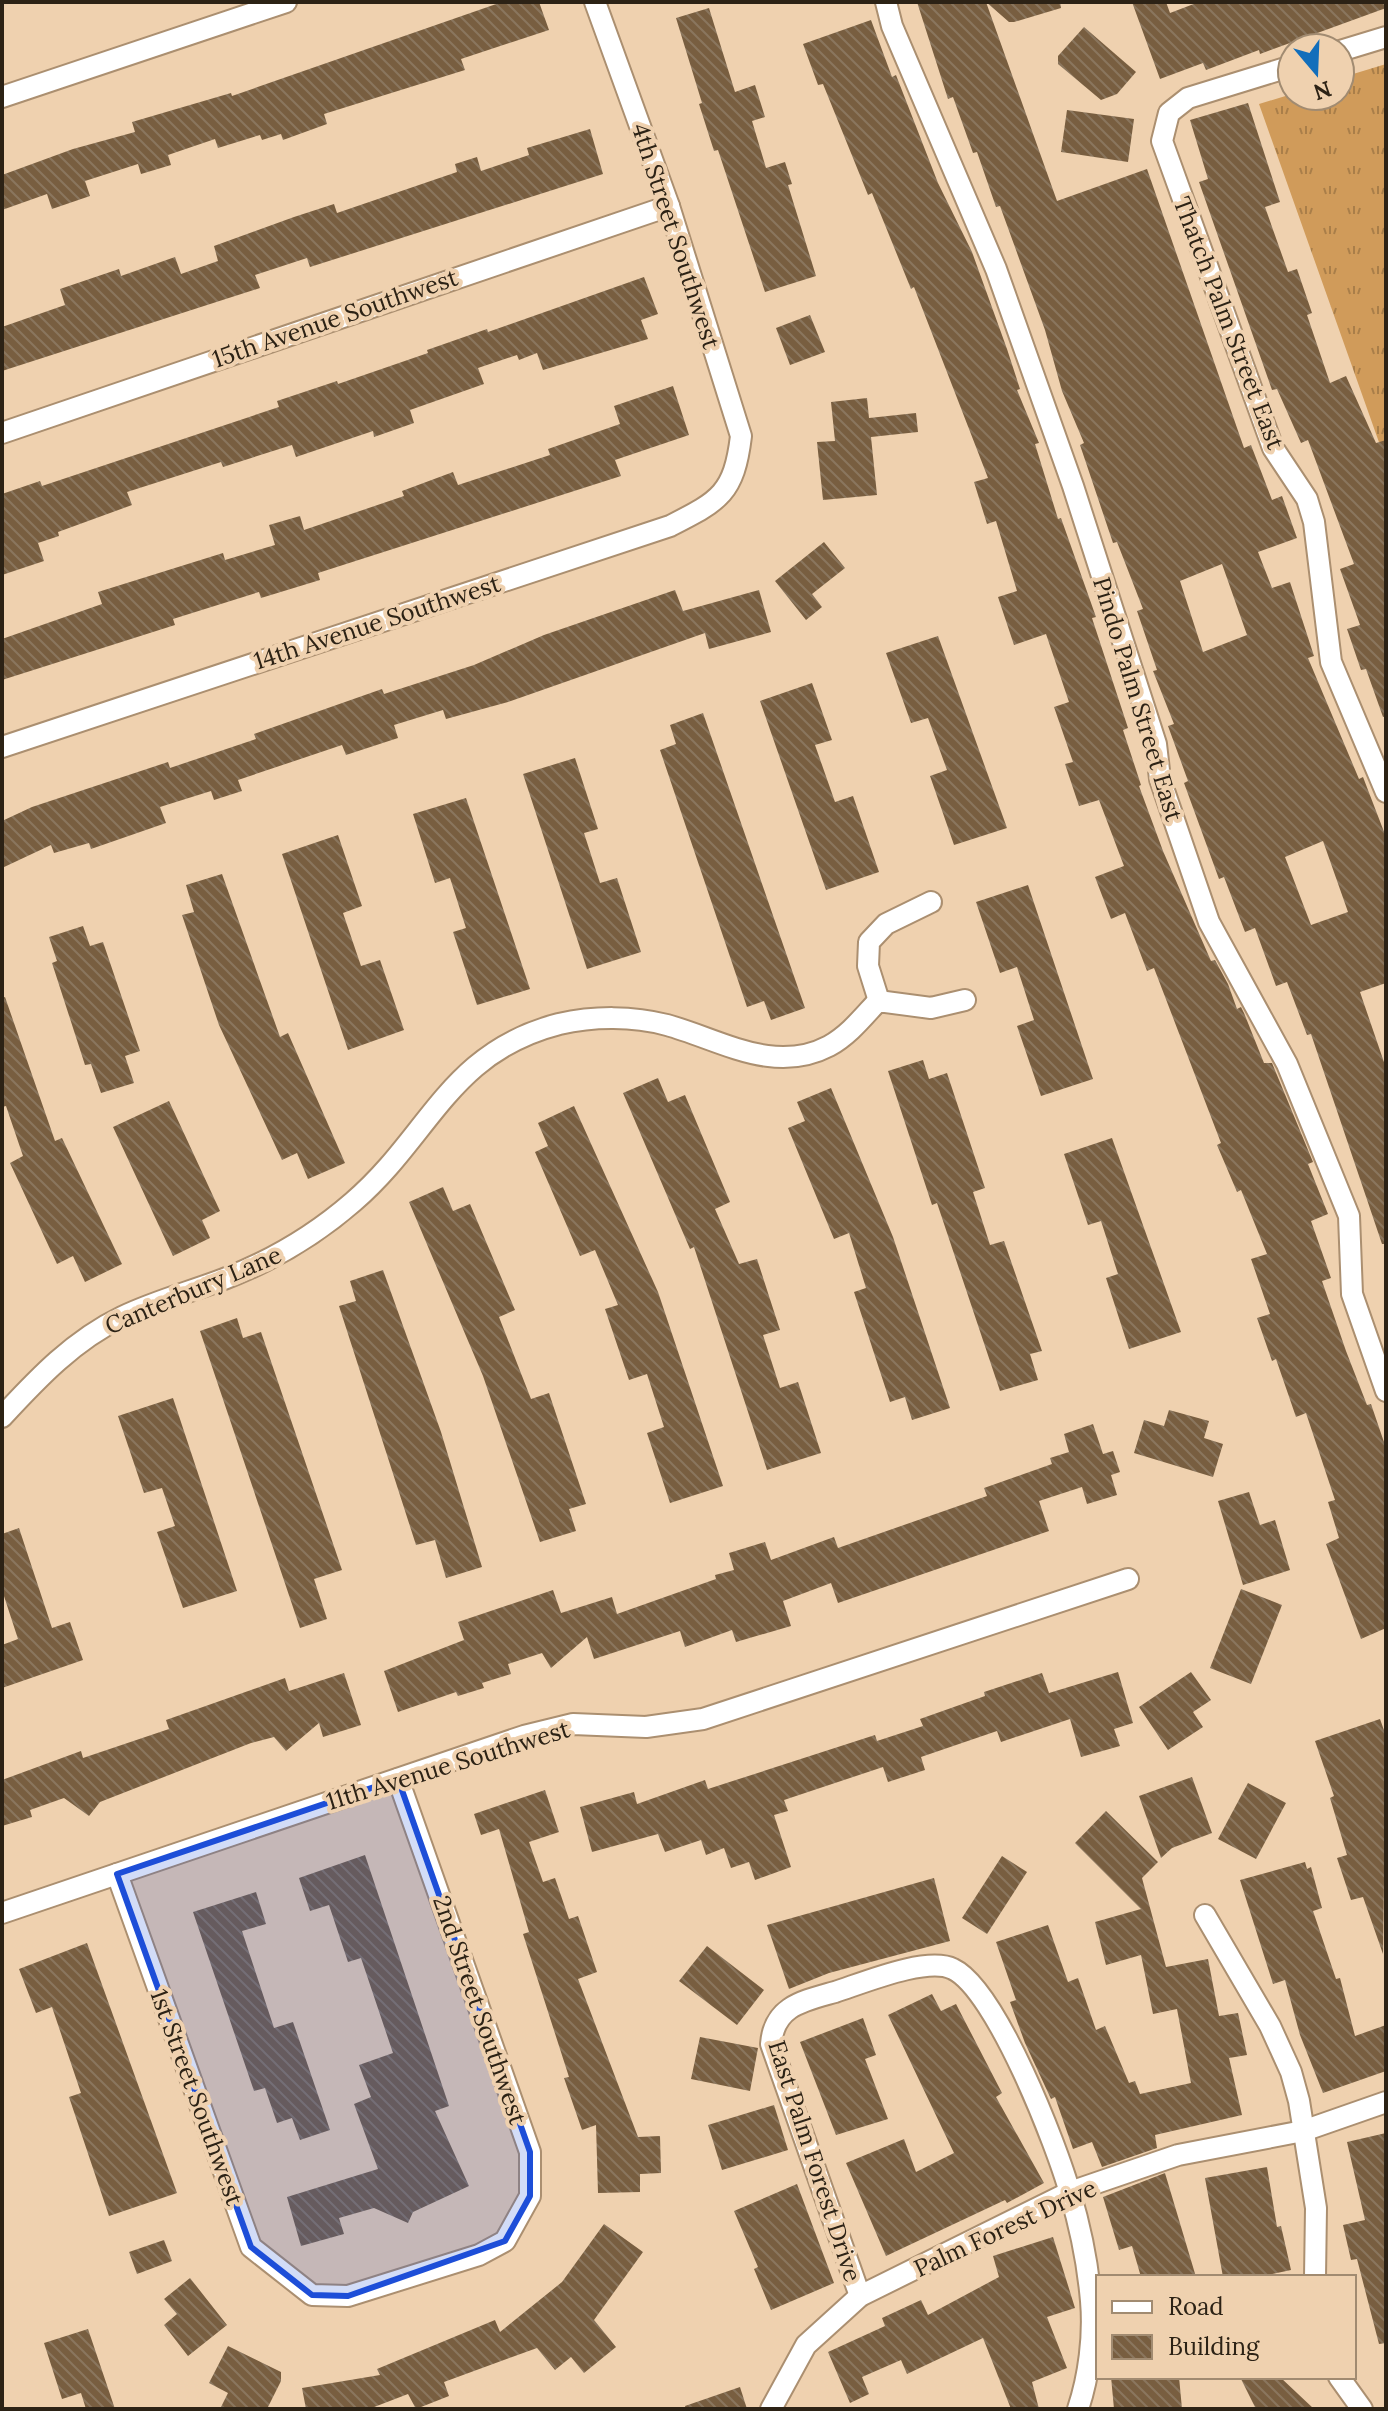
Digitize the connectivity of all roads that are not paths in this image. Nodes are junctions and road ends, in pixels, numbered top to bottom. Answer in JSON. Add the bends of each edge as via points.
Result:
{"nodes":[{"id":1,"x":286,"y":2,"type":"edge"},
{"id":2,"x":595,"y":2,"type":"edge"},
{"id":3,"x":886,"y":2,"type":"edge"},
{"id":4,"x":1386,"y":37,"type":"edge"},
{"id":5,"x":1356,"y":46,"type":"edge"},
{"id":6,"x":1276,"y":71,"type":"edge"},
{"id":7,"x":2,"y":97,"type":"edge"},
{"id":8,"x":669,"y":206,"type":"junction"},
{"id":9,"x":2,"y":433,"type":"edge"},
{"id":10,"x":736,"y":472,"type":"joint"},
{"id":11,"x":2,"y":747,"type":"edge"},
{"id":12,"x":1386,"y":792,"type":"edge"},
{"id":13,"x":931,"y":902,"type":"dead end"},
{"id":14,"x":965,"y":1000,"type":"dead end"},
{"id":15,"x":879,"y":1001,"type":"junction"},
{"id":16,"x":1386,"y":1391,"type":"edge"},
{"id":17,"x":2,"y":1417,"type":"edge"},
{"id":18,"x":1128,"y":1579,"type":"dead end"},
{"id":19,"x":398,"y":1779,"type":"junction"},
{"id":20,"x":117,"y":1874,"type":"junction"},
{"id":21,"x":2,"y":1913,"type":"edge"},
{"id":22,"x":1205,"y":1915,"type":"dead end"},
{"id":23,"x":1386,"y":2102,"type":"edge"},
{"id":24,"x":1303,"y":2131,"type":"junction"},
{"id":25,"x":1070,"y":2192,"type":"junction"},
{"id":26,"x":1315,"y":2275,"type":"edge"},
{"id":27,"x":312,"y":2295,"type":"joint"},
{"id":28,"x":860,"y":2296,"type":"junction"},
{"id":29,"x":1340,"y":2379,"type":"edge"},
{"id":30,"x":771,"y":2409,"type":"edge"},
{"id":31,"x":1078,"y":2409,"type":"edge"},
{"id":32,"x":1362,"y":2409,"type":"edge"}],
"edges":[{"from":1,"to":7,"type":"street"},
{"from":2,"to":8,"type":"street","name":"4th Street Southwest"},
{"from":3,"to":16,"type":"street","name":"Pindo Palm Street East","via":[[996,269],[1073,486],[1156,744],[1160,779],[1209,922],[1287,1064],[1349,1216],[1352,1294]]},
{"from":4,"to":5,"type":"street"},
{"from":6,"to":12,"type":"street","name":"Thatch Palm Street East","via":[[1188,98],[1169,113],[1162,141],[1273,448],[1307,499],[1331,662]]},
{"from":8,"to":9,"type":"street","name":"15th Avenue Southwest"},
{"from":8,"to":10,"type":"street","name":"4th Street Southwest","via":[[741,436]]},
{"from":10,"to":11,"type":"street","name":"14th Avenue Southwest","via":[[712,505],[670,526]]},
{"from":13,"to":15,"type":"street","via":[[886,924],[869,942],[868,966]]},
{"from":14,"to":15,"type":"street","via":[[931,1008]]},
{"from":15,"to":17,"type":"street","name":"Canterbury Lane","via":[[832,1044],[783,1058],[744,1052],[665,1024],[616,1018],[561,1024],[508,1044],[459,1078],[381,1176],[321,1227],[252,1268],[144,1308],[92,1334],[53,1364]]},
{"from":18,"to":19,"type":"street","name":"11th Avenue Southwest","via":[[703,1719],[646,1727],[573,1724]]},
{"from":19,"to":20,"type":"street","name":"11th Avenue Southwest"},
{"from":19,"to":27,"type":"street","name":"2nd Street Southwest","via":[[530,2152],[530,2196],[505,2241],[479,2255],[348,2296]]},
{"from":20,"to":21,"type":"street","name":"11th Avenue Southwest"},
{"from":20,"to":27,"type":"street","name":"1st Street Southwest","via":[[251,2247]]},
{"from":22,"to":24,"type":"street","via":[[1286,2061]]},
{"from":23,"to":24,"type":"street","name":"Palm Forest Drive"},
{"from":24,"to":25,"type":"street","name":"Palm Forest Drive","via":[[1178,2155]]},
{"from":24,"to":26,"type":"street","via":[[1316,2208]]},
{"from":25,"to":28,"type":"street","name":"Palm Forest Drive"},
{"from":25,"to":28,"type":"street","name":"East Palm Forest Drive","via":[[1016,2056],[979,1992],[953,1968],[924,1965],[806,2000],[772,2025],[771,2044]]},
{"from":25,"to":31,"type":"street","name":"East Palm Forest Drive","via":[[1091,2302],[1088,2368]]},
{"from":28,"to":30,"type":"street","name":"Palm Forest Drive","via":[[806,2345]]},
{"from":29,"to":32,"type":"street"}]}
